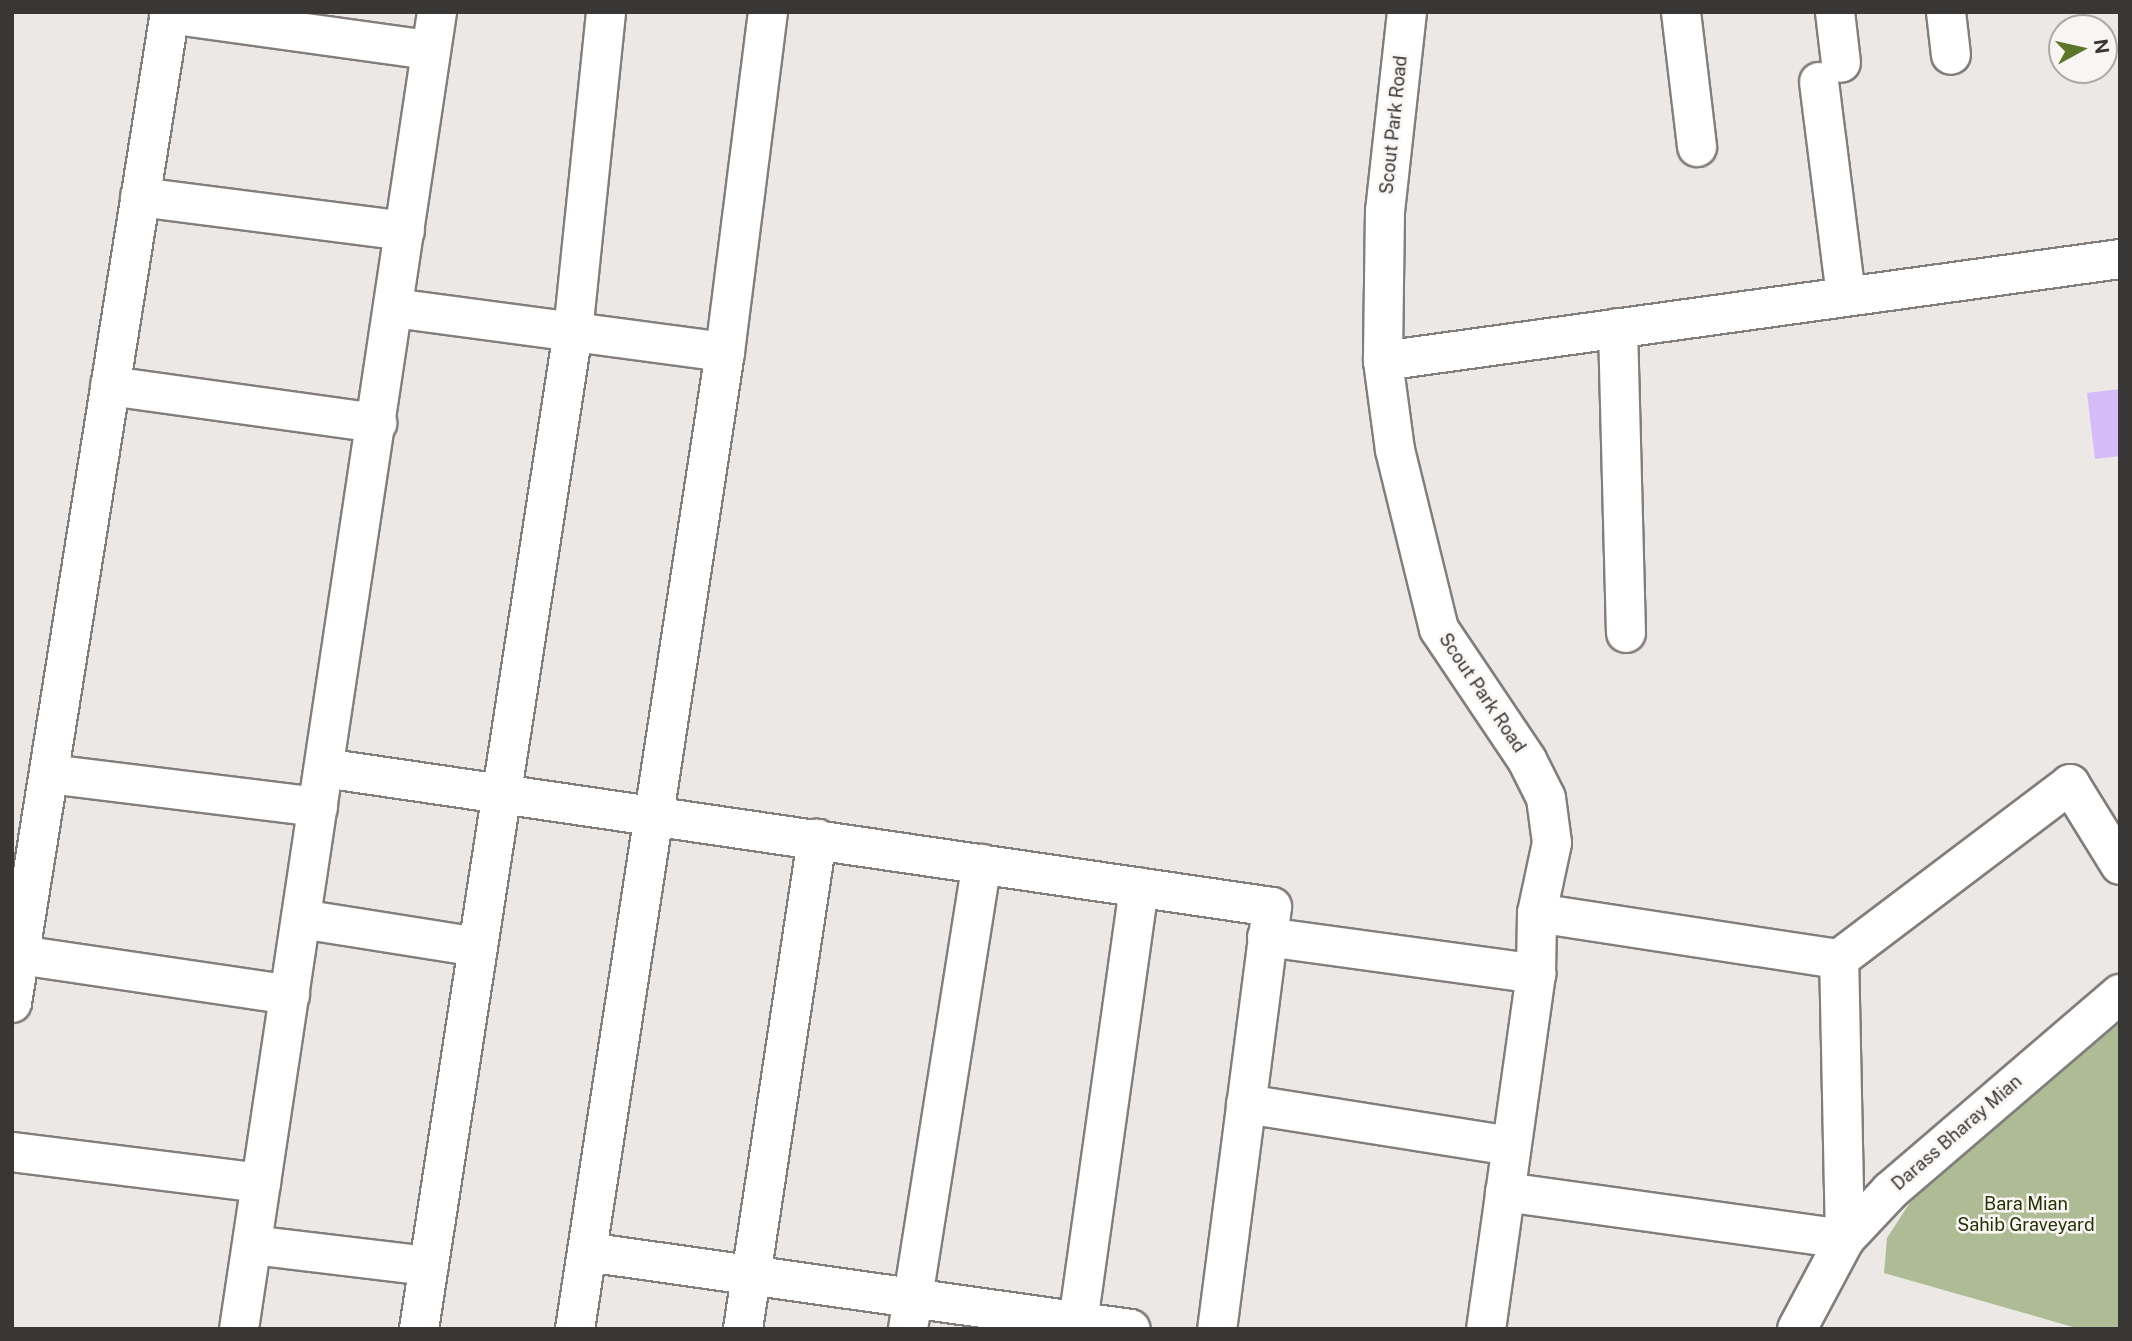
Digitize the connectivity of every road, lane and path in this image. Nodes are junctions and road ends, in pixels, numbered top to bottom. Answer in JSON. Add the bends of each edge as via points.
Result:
{"nodes":[{"id":1,"x":437,"y":12,"type":"edge"},
{"id":2,"x":606,"y":12,"type":"edge"},
{"id":3,"x":768,"y":12,"type":"edge"},
{"id":4,"x":1406,"y":12,"type":"edge"},
{"id":5,"x":1681,"y":12,"type":"edge"},
{"id":6,"x":1835,"y":12,"type":"edge"},
{"id":7,"x":1946,"y":12,"type":"edge"},
{"id":8,"x":170,"y":13,"type":"edge"},
{"id":9,"x":430,"y":50,"type":"junction"},
{"id":10,"x":1951,"y":55,"type":"dead end"},
{"id":11,"x":1697,"y":147,"type":"dead end"},
{"id":12,"x":140,"y":197,"type":"junction"},
{"id":13,"x":405,"y":231,"type":"junction"},
{"id":14,"x":2120,"y":259,"type":"edge"},
{"id":15,"x":1846,"y":296,"type":"junction"},
{"id":16,"x":394,"y":309,"type":"junction"},
{"id":17,"x":1618,"y":328,"type":"junction"},
{"id":18,"x":573,"y":332,"type":"junction"},
{"id":19,"x":725,"y":352,"type":"junction"},
{"id":20,"x":1382,"y":361,"type":"junction"},
{"id":21,"x":110,"y":386,"type":"junction"},
{"id":22,"x":377,"y":423,"type":"junction"},
{"id":23,"x":1626,"y":633,"type":"dead end"},
{"id":24,"x":324,"y":768,"type":"junction"},
{"id":25,"x":48,"y":774,"type":"junction"},
{"id":26,"x":502,"y":793,"type":"junction"},
{"id":27,"x":318,"y":807,"type":"junction"},
{"id":28,"x":654,"y":816,"type":"junction"},
{"id":29,"x":817,"y":839,"type":"junction"},
{"id":30,"x":982,"y":864,"type":"junction"},
{"id":31,"x":2120,"y":865,"type":"edge"},
{"id":32,"x":1139,"y":887,"type":"junction"},
{"id":33,"x":1538,"y":913,"type":"junction"},
{"id":34,"x":301,"y":919,"type":"junction"},
{"id":35,"x":1267,"y":937,"type":"junction"},
{"id":36,"x":478,"y":947,"type":"junction"},
{"id":37,"x":20,"y":955,"type":"junction"},
{"id":38,"x":1839,"y":960,"type":"junction"},
{"id":39,"x":1536,"y":974,"type":"junction"},
{"id":40,"x":2120,"y":994,"type":"edge"},
{"id":41,"x":290,"y":995,"type":"junction"},
{"id":42,"x":12,"y":1003,"type":"edge"},
{"id":43,"x":1246,"y":1104,"type":"junction"},
{"id":44,"x":1511,"y":1146,"type":"junction"},
{"id":45,"x":12,"y":1152,"type":"edge"},
{"id":46,"x":261,"y":1183,"type":"junction"},
{"id":47,"x":1506,"y":1192,"type":"junction"},
{"id":48,"x":1845,"y":1239,"type":"junction"},
{"id":49,"x":252,"y":1245,"type":"junction"},
{"id":50,"x":587,"y":1252,"type":"junction"},
{"id":51,"x":429,"y":1266,"type":"junction"},
{"id":52,"x":751,"y":1275,"type":"junction"},
{"id":53,"x":911,"y":1313,"type":"edge"},
{"id":54,"x":1078,"y":1325,"type":"edge"},
{"id":55,"x":239,"y":1329,"type":"edge"},
{"id":56,"x":419,"y":1329,"type":"edge"},
{"id":57,"x":575,"y":1329,"type":"edge"},
{"id":58,"x":743,"y":1329,"type":"edge"},
{"id":59,"x":1131,"y":1329,"type":"edge"},
{"id":60,"x":1217,"y":1329,"type":"edge"},
{"id":61,"x":1486,"y":1329,"type":"edge"},
{"id":62,"x":1797,"y":1329,"type":"edge"}],
"edges":[{"from":1,"to":9,"type":"street"},
{"from":2,"to":18,"type":"street"},
{"from":3,"to":19,"type":"street"},
{"from":4,"to":20,"type":"street","name":"Scout Park Road","via":[[1385,211]]},
{"from":5,"to":11,"type":"street"},
{"from":6,"to":15,"type":"street","via":[[1830,72]]},
{"from":7,"to":10,"type":"street"},
{"from":8,"to":9,"type":"street"},
{"from":8,"to":12,"type":"street"},
{"from":9,"to":13,"type":"street"},
{"from":12,"to":13,"type":"street"},
{"from":12,"to":21,"type":"street"},
{"from":13,"to":16,"type":"street"},
{"from":14,"to":15,"type":"street"},
{"from":15,"to":17,"type":"street"},
{"from":16,"to":18,"type":"street"},
{"from":16,"to":22,"type":"street"},
{"from":17,"to":20,"type":"street"},
{"from":17,"to":23,"type":"street"},
{"from":18,"to":19,"type":"street"},
{"from":18,"to":26,"type":"street"},
{"from":19,"to":28,"type":"street"},
{"from":20,"to":33,"type":"street","name":"Scout Park Road","via":[[1395,450],[1439,629],[1546,798],[1552,843]]},
{"from":21,"to":22,"type":"street"},
{"from":21,"to":25,"type":"street"},
{"from":22,"to":24,"type":"street"},
{"from":24,"to":26,"type":"street"},
{"from":24,"to":27,"type":"street"},
{"from":25,"to":27,"type":"street"},
{"from":25,"to":37,"type":"street"},
{"from":26,"to":28,"type":"street"},
{"from":26,"to":36,"type":"street"},
{"from":27,"to":34,"type":"street"},
{"from":28,"to":29,"type":"street"},
{"from":28,"to":50,"type":"street"},
{"from":29,"to":30,"type":"street"},
{"from":29,"to":52,"type":"street"},
{"from":30,"to":32,"type":"street"},
{"from":30,"to":53,"type":"street"},
{"from":31,"to":38,"type":"street","via":[[2070,784]]},
{"from":32,"to":35,"type":"street","via":[[1272,907]]},
{"from":32,"to":54,"type":"street"},
{"from":33,"to":38,"type":"street"},
{"from":33,"to":39,"type":"street","name":"Scout Park Road"},
{"from":34,"to":36,"type":"street"},
{"from":34,"to":41,"type":"street"},
{"from":35,"to":39,"type":"street"},
{"from":35,"to":43,"type":"street"},
{"from":36,"to":51,"type":"street"},
{"from":37,"to":41,"type":"street"},
{"from":37,"to":42,"type":"street"},
{"from":38,"to":48,"type":"street"},
{"from":39,"to":44,"type":"street","name":"Scout Park Road"},
{"from":40,"to":48,"type":"street","name":"Darass Bharay Mian","via":[[1919,1163]]},
{"from":41,"to":46,"type":"street"},
{"from":43,"to":44,"type":"street"},
{"from":43,"to":60,"type":"street"},
{"from":44,"to":47,"type":"street","name":"Scout Park Road"},
{"from":45,"to":46,"type":"street"},
{"from":46,"to":49,"type":"street"},
{"from":47,"to":48,"type":"street"},
{"from":47,"to":61,"type":"street","name":"Scout Park Road"},
{"from":48,"to":62,"type":"street","name":"Darass Bharay Mian"},
{"from":49,"to":51,"type":"street"},
{"from":49,"to":55,"type":"street"},
{"from":50,"to":52,"type":"street"},
{"from":50,"to":57,"type":"street"},
{"from":51,"to":56,"type":"street"},
{"from":52,"to":53,"type":"street"},
{"from":52,"to":58,"type":"street"},
{"from":53,"to":54,"type":"street"},
{"from":54,"to":59,"type":"street"}]}
